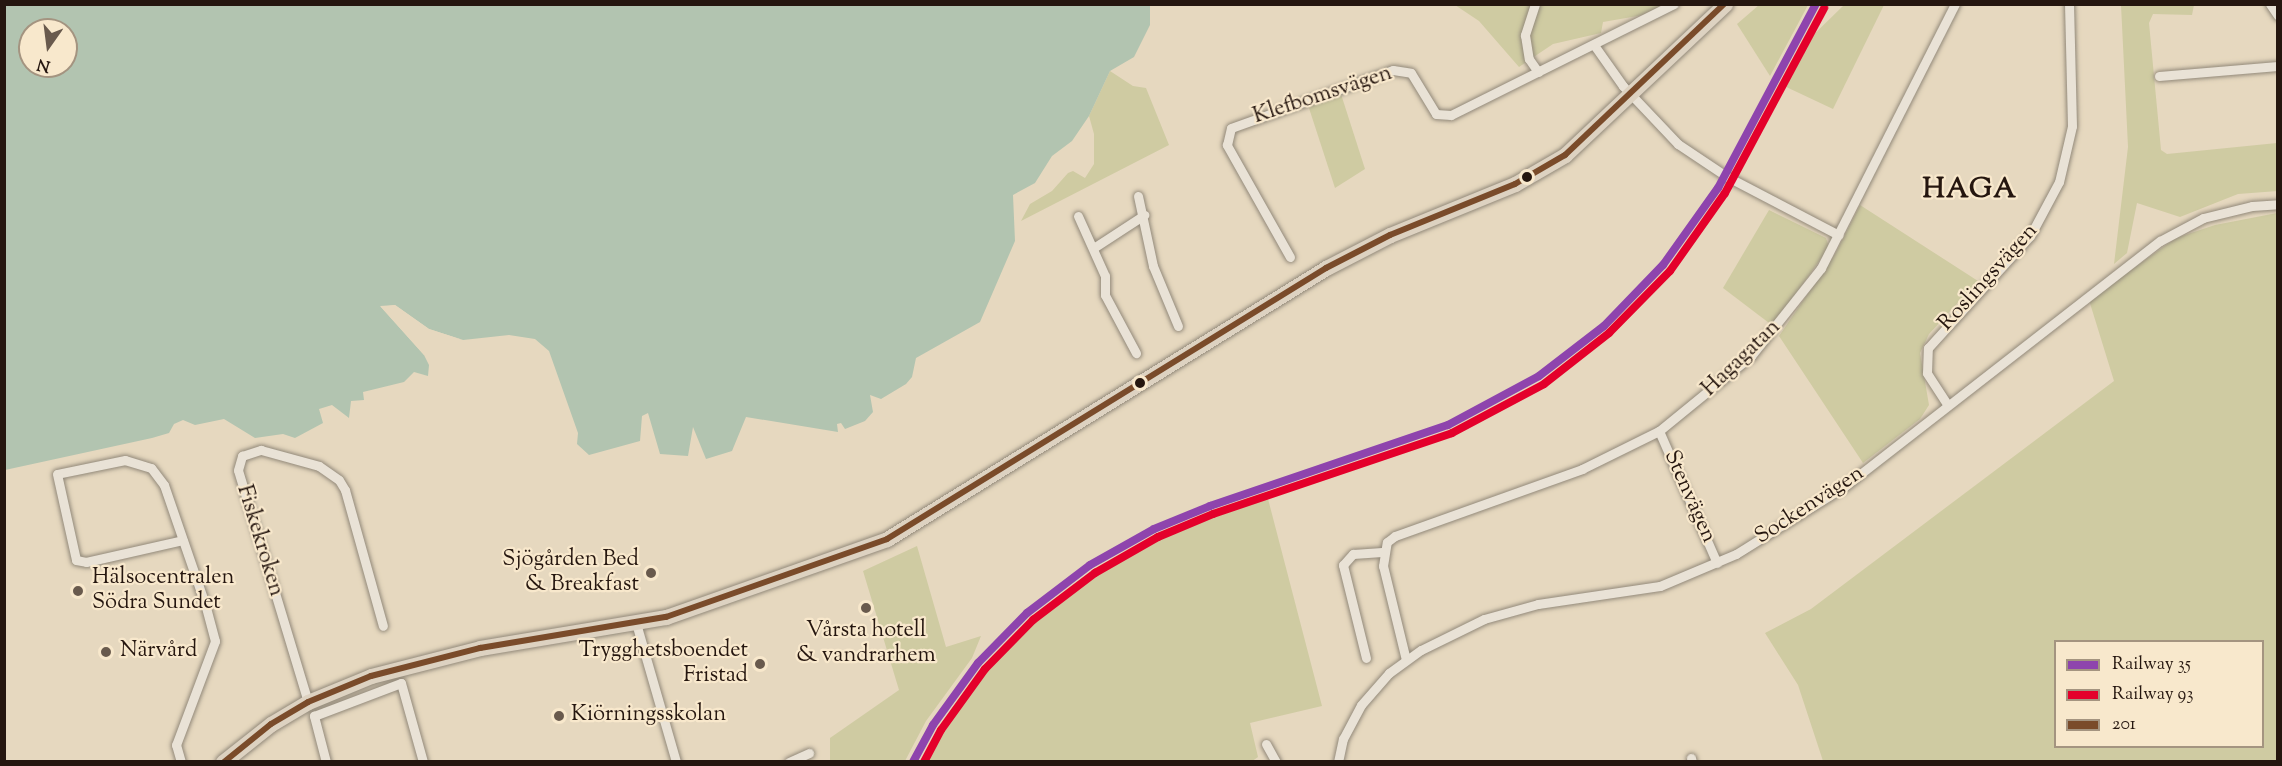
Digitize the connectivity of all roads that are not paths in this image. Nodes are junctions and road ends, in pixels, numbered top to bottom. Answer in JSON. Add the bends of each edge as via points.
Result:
{"nodes":[{"id":1,"x":1535,"y":4,"type":"edge"},
{"id":2,"x":1674,"y":4,"type":"edge"},
{"id":3,"x":1725,"y":4,"type":"edge"},
{"id":4,"x":1955,"y":4,"type":"edge"},
{"id":5,"x":2069,"y":4,"type":"edge"},
{"id":6,"x":2270,"y":4,"type":"edge"},
{"id":7,"x":2277,"y":16,"type":"edge"},
{"id":8,"x":1594,"y":45,"type":"junction"},
{"id":9,"x":2277,"y":66,"type":"edge"},
{"id":10,"x":1538,"y":72,"type":"junction"},
{"id":11,"x":2159,"y":76,"type":"dead end"},
{"id":12,"x":1630,"y":94,"type":"junction"},
{"id":13,"x":1137,"y":196,"type":"dead end"},
{"id":14,"x":2277,"y":204,"type":"edge"},
{"id":15,"x":1144,"y":215,"type":"junction"},
{"id":16,"x":1078,"y":216,"type":"dead end"},
{"id":17,"x":1839,"y":235,"type":"junction"},
{"id":18,"x":1095,"y":247,"type":"junction"},
{"id":19,"x":1290,"y":257,"type":"dead end"},
{"id":20,"x":1178,"y":326,"type":"dead end"},
{"id":21,"x":1136,"y":353,"type":"dead end"},
{"id":22,"x":1947,"y":404,"type":"junction"},
{"id":23,"x":1659,"y":431,"type":"junction"},
{"id":24,"x":183,"y":540,"type":"junction"},
{"id":25,"x":1382,"y":552,"type":"junction"},
{"id":26,"x":1717,"y":563,"type":"junction"},
{"id":27,"x":636,"y":622,"type":"junction"},
{"id":28,"x":384,"y":626,"type":"dead end"},
{"id":29,"x":1366,"y":658,"type":"dead end"},
{"id":30,"x":1406,"y":660,"type":"junction"},
{"id":31,"x":311,"y":709,"type":"junction"},
{"id":32,"x":1266,"y":744,"type":"dead end"},
{"id":33,"x":809,"y":753,"type":"dead end"},
{"id":34,"x":181,"y":762,"type":"edge"},
{"id":35,"x":223,"y":762,"type":"edge"},
{"id":36,"x":326,"y":762,"type":"edge"},
{"id":37,"x":423,"y":762,"type":"edge"},
{"id":38,"x":676,"y":762,"type":"edge"},
{"id":39,"x":789,"y":762,"type":"edge"},
{"id":40,"x":1276,"y":762,"type":"edge"},
{"id":41,"x":1338,"y":762,"type":"edge"}],
"edges":[{"from":1,"to":10,"type":"street","via":[[1525,36],[1529,59]]},
{"from":2,"to":8,"type":"street","name":"Klefbomsvägen"},
{"from":3,"to":12,"type":"highway"},
{"from":4,"to":17,"type":"street","name":"Hagagatan"},
{"from":5,"to":22,"type":"street","name":"Roslingsvägen","via":[[2072,126],[2059,182],[2030,236],[1928,348],[1927,374]]},
{"from":6,"to":7,"type":"street"},
{"from":8,"to":10,"type":"street","name":"Klefbomsvägen"},
{"from":8,"to":12,"type":"street"},
{"from":9,"to":11,"type":"street"},
{"from":10,"to":19,"type":"street","name":"Klefbomsvägen","via":[[1443,117],[1431,108],[1411,73],[1394,70],[1231,128],[1227,145]]},
{"from":12,"to":17,"type":"street","via":[[1693,155]]},
{"from":12,"to":27,"type":"highway","via":[[1564,155],[1515,184],[1390,235],[1326,268],[887,539],[694,609]]},
{"from":13,"to":15,"type":"street"},
{"from":14,"to":22,"type":"street","name":"Sockenvägen","via":[[2203,218],[2160,241]]},
{"from":15,"to":18,"type":"street"},
{"from":15,"to":20,"type":"street","via":[[1153,266]]},
{"from":16,"to":18,"type":"street"},
{"from":17,"to":23,"type":"street","name":"Hagagatan","via":[[1811,284],[1771,334],[1731,374]]},
{"from":18,"to":21,"type":"street","via":[[1105,276],[1105,295]]},
{"from":22,"to":26,"type":"street","name":"Sockenvägen","via":[[1845,486]]},
{"from":23,"to":25,"type":"street","name":"Hagagatan","via":[[1582,469],[1395,536]]},
{"from":23,"to":26,"type":"street","name":"Stenvägen"},
{"from":24,"to":24,"type":"street","via":[[164,485],[141,462],[125,460],[57,474],[76,560],[86,562]]},
{"from":24,"to":34,"type":"street","via":[[214,641],[176,745]]},
{"from":25,"to":29,"type":"street","via":[[1353,554],[1342,565]]},
{"from":25,"to":30,"type":"street"},
{"from":26,"to":30,"type":"street","name":"Sockenvägen","via":[[1660,586],[1538,604],[1484,619]]},
{"from":27,"to":31,"type":"highway","via":[[420,661]]},
{"from":27,"to":38,"type":"street"},
{"from":28,"to":31,"type":"street","name":"Fiskekroken","via":[[339,480],[319,466],[261,450],[242,456],[238,470]]},
{"from":30,"to":41,"type":"street","name":"Sockenvägen","via":[[1361,705],[1343,739]]},
{"from":31,"to":35,"type":"highway","via":[[271,724]]},
{"from":31,"to":36,"type":"street"},
{"from":31,"to":37,"type":"street","via":[[401,683]]},
{"from":32,"to":40,"type":"street"},
{"from":33,"to":39,"type":"street"}]}
